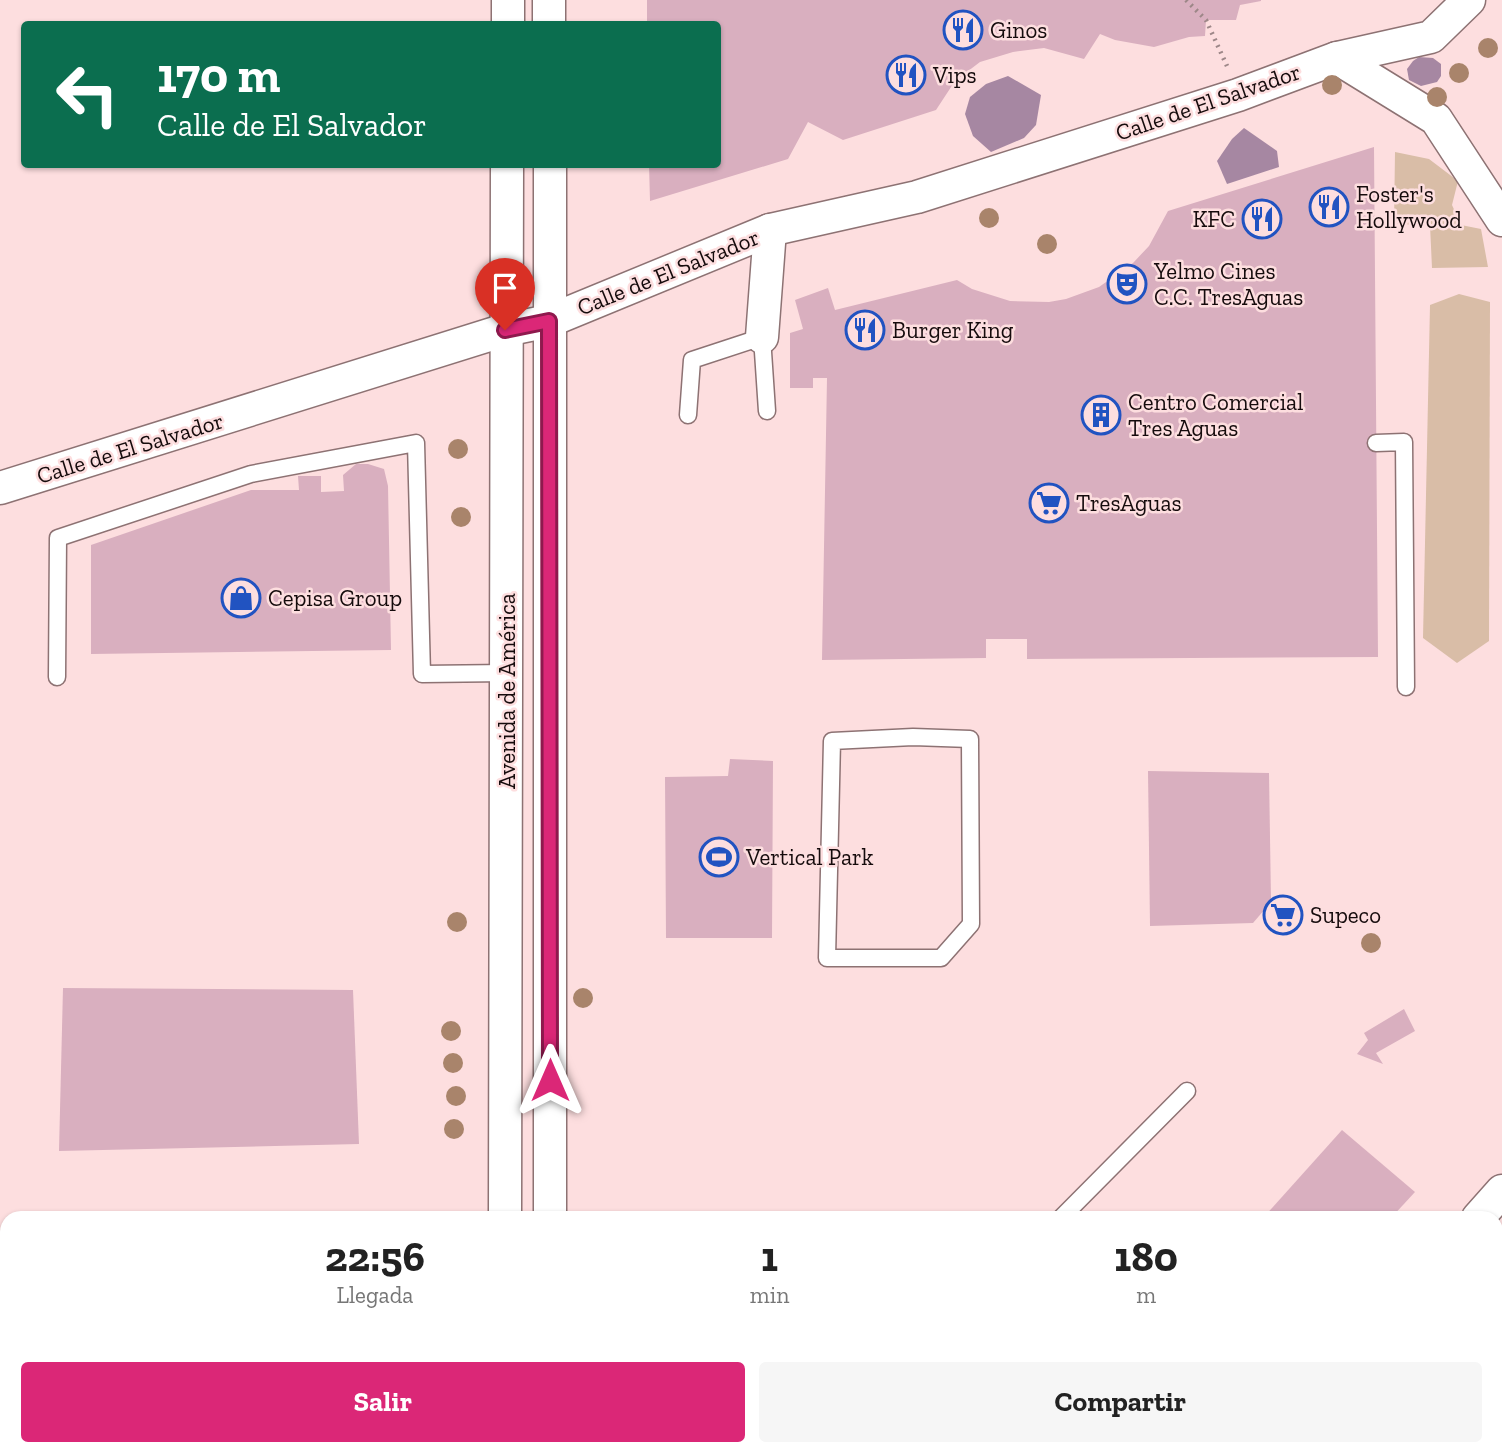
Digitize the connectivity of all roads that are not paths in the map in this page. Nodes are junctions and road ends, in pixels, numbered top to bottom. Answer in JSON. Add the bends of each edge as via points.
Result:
{"nodes":[{"id":1,"x":508,"y":0,"type":"edge"},
{"id":2,"x":549,"y":0,"type":"edge"},
{"id":3,"x":1469,"y":0,"type":"edge"},
{"id":4,"x":508,"y":21,"type":"edge"},
{"id":5,"x":549,"y":21,"type":"edge"},
{"id":6,"x":1336,"y":58,"type":"junction"},
{"id":7,"x":507,"y":168,"type":"edge"},
{"id":8,"x":550,"y":168,"type":"edge"},
{"id":9,"x":1502,"y":220,"type":"edge"},
{"id":10,"x":770,"y":230,"type":"junction"},
{"id":11,"x":549,"y":321,"type":"junction"},
{"id":12,"x":505,"y":330,"type":"junction"},
{"id":13,"x":762,"y":337,"type":"junction"},
{"id":14,"x":767,"y":411,"type":"dead end"},
{"id":15,"x":688,"y":415,"type":"dead end"},
{"id":16,"x":1376,"y":443,"type":"dead end"},
{"id":17,"x":0,"y":488,"type":"edge"},
{"id":18,"x":507,"y":673,"type":"junction"},
{"id":19,"x":57,"y":677,"type":"dead end"},
{"id":20,"x":1406,"y":687,"type":"dead end"},
{"id":21,"x":970,"y":739,"type":"joint"},
{"id":22,"x":1186,"y":1091,"type":"dead end"},
{"id":23,"x":1502,"y":1191,"type":"edge"},
{"id":24,"x":505,"y":1211,"type":"edge"},
{"id":25,"x":550,"y":1211,"type":"edge"},
{"id":26,"x":1068,"y":1211,"type":"edge"},
{"id":27,"x":1484,"y":1211,"type":"edge"}],
"edges":[{"from":1,"to":4,"type":"street"},
{"from":2,"to":5,"type":"street"},
{"from":3,"to":6,"type":"street","name":"Calle de El Salvador","via":[[1431,37]]},
{"from":6,"to":9,"type":"street","via":[[1436,119]]},
{"from":6,"to":10,"type":"street","name":"Calle de El Salvador","via":[[1238,95],[917,197]]},
{"from":7,"to":12,"type":"street","name":"Avenida de América"},
{"from":8,"to":11,"type":"street","name":"Avenida de América"},
{"from":10,"to":11,"type":"street","name":"Calle de El Salvador"},
{"from":10,"to":13,"type":"street"},
{"from":11,"to":12,"type":"street","name":"Calle de El Salvador"},
{"from":11,"to":25,"type":"street","name":"Avenida de América"},
{"from":12,"to":17,"type":"street","name":"Calle de El Salvador"},
{"from":12,"to":18,"type":"street","name":"Avenida de América"},
{"from":13,"to":14,"type":"lane"},
{"from":13,"to":15,"type":"lane","via":[[692,360]]},
{"from":16,"to":20,"type":"lane","via":[[1404,442]]},
{"from":18,"to":19,"type":"lane","via":[[422,674],[416,443],[251,474],[58,538]]},
{"from":18,"to":24,"type":"street","name":"Avenida de América"},
{"from":21,"to":21,"type":"lane","via":[[832,741],[827,958],[941,958],[971,924]]},
{"from":22,"to":26,"type":"lane"},
{"from":23,"to":27,"type":"street"}]}
